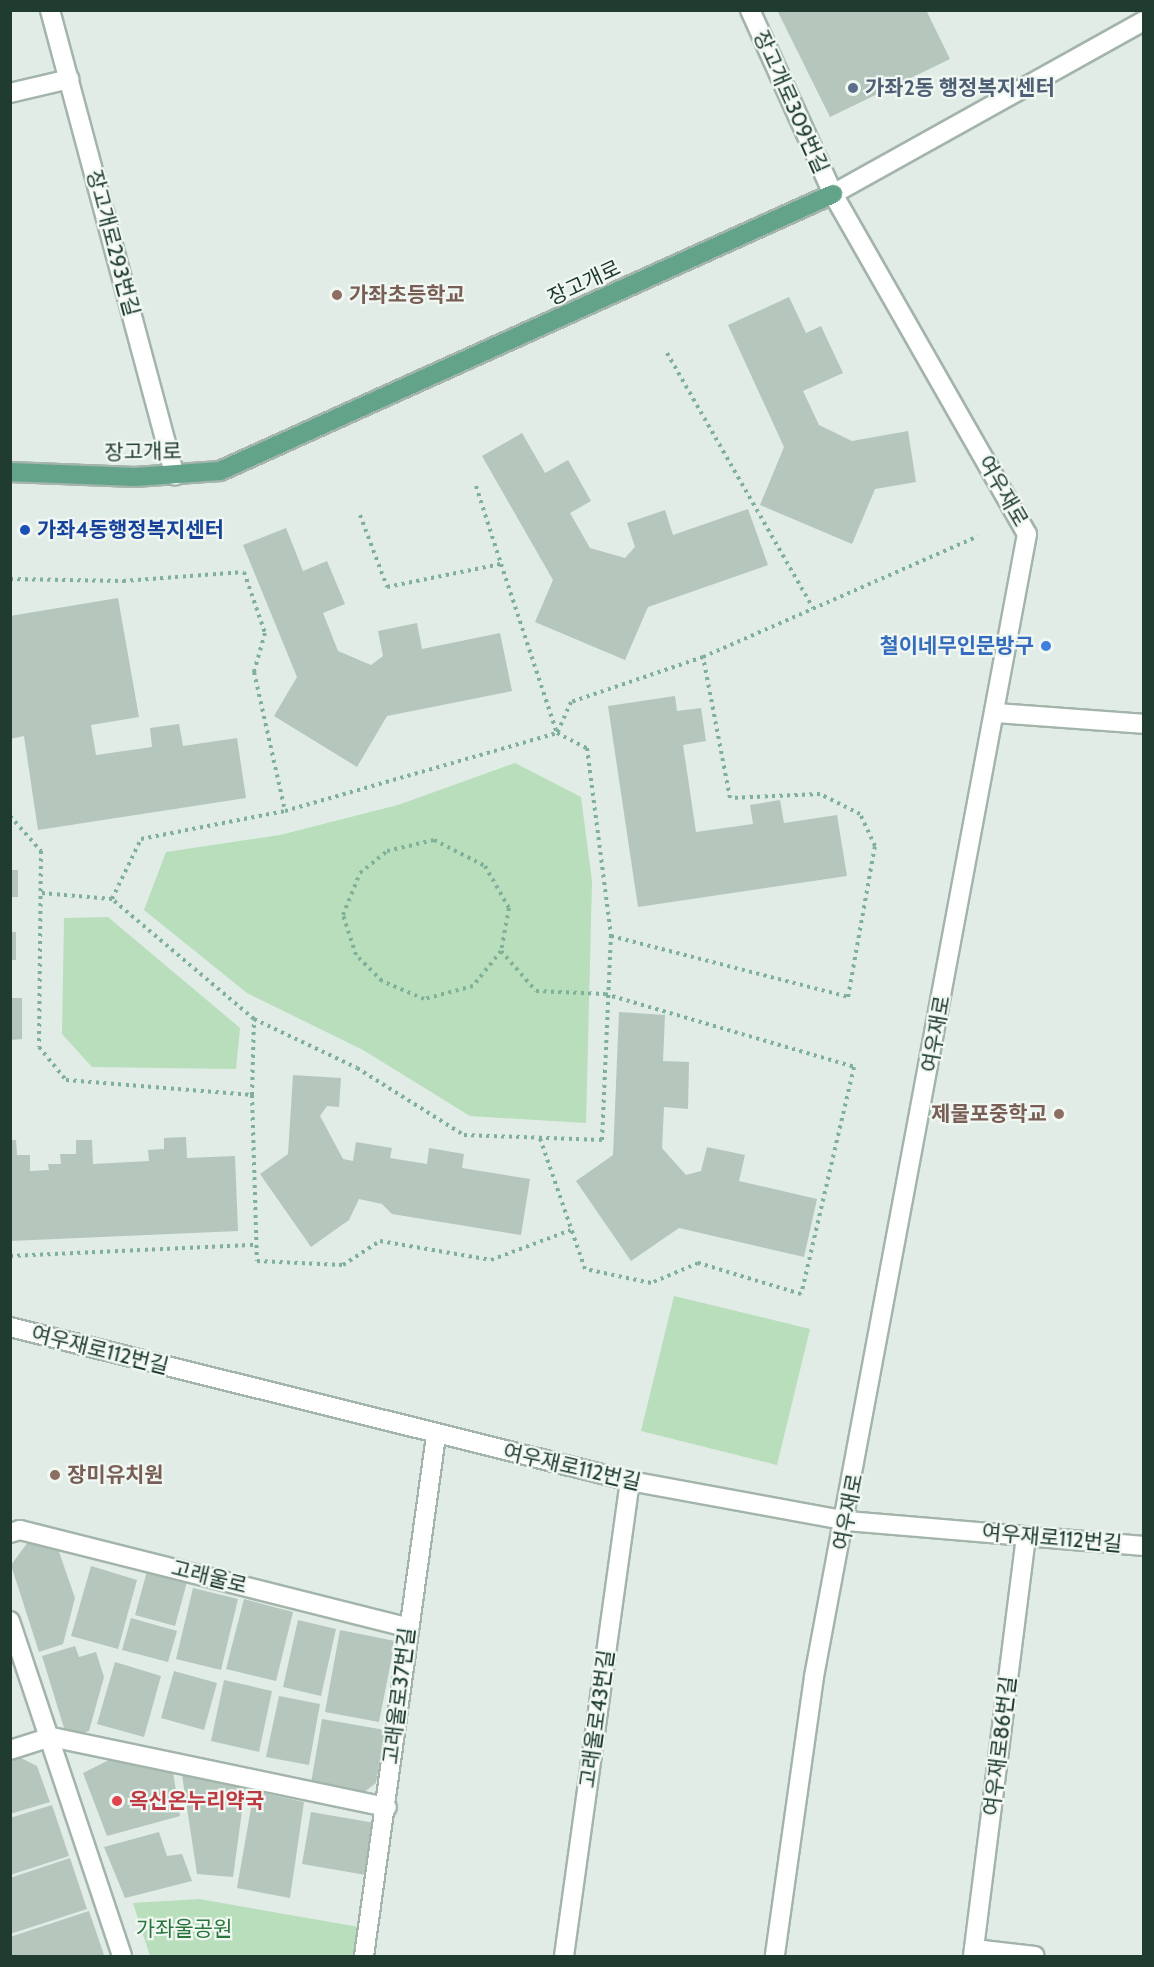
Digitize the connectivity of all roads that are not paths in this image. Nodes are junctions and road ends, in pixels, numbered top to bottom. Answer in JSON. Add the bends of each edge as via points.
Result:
{"nodes":[{"id":1,"x":50,"y":10,"type":"edge"},
{"id":2,"x":750,"y":10,"type":"edge"},
{"id":3,"x":1143,"y":21,"type":"edge"},
{"id":4,"x":69,"y":79,"type":"junction"},
{"id":5,"x":10,"y":93,"type":"edge"},
{"id":6,"x":833,"y":194,"type":"junction"},
{"id":7,"x":10,"y":472,"type":"edge"},
{"id":8,"x":175,"y":475,"type":"junction"},
{"id":9,"x":995,"y":713,"type":"junction"},
{"id":10,"x":1143,"y":724,"type":"edge"},
{"id":11,"x":10,"y":1327,"type":"edge"},
{"id":12,"x":436,"y":1436,"type":"junction"},
{"id":13,"x":630,"y":1481,"type":"junction"},
{"id":14,"x":847,"y":1521,"type":"junction"},
{"id":15,"x":10,"y":1533,"type":"edge"},
{"id":16,"x":1026,"y":1536,"type":"junction"},
{"id":17,"x":1143,"y":1546,"type":"edge"},
{"id":18,"x":10,"y":1621,"type":"edge"},
{"id":19,"x":407,"y":1628,"type":"junction"},
{"id":20,"x":51,"y":1737,"type":"junction"},
{"id":21,"x":10,"y":1750,"type":"edge"},
{"id":22,"x":387,"y":1807,"type":"junction"},
{"id":23,"x":973,"y":1953,"type":"edge"},
{"id":24,"x":122,"y":1956,"type":"edge"},
{"id":25,"x":364,"y":1956,"type":"edge"},
{"id":26,"x":564,"y":1956,"type":"edge"},
{"id":27,"x":775,"y":1956,"type":"edge"},
{"id":28,"x":1035,"y":1956,"type":"edge"}],
"edges":[{"from":1,"to":4,"type":"street","name":"장고개로293번길"},
{"from":2,"to":6,"type":"street","name":"장고개로309번길"},
{"from":3,"to":6,"type":"street","name":"장고개로"},
{"from":4,"to":5,"type":"street"},
{"from":4,"to":8,"type":"street","name":"장고개로293번길"},
{"from":6,"to":8,"type":"main road","name":"장고개로","via":[[220,471]]},
{"from":6,"to":9,"type":"street","name":"여우재로","via":[[1028,534]]},
{"from":7,"to":8,"type":"main road","name":"장고개로"},
{"from":9,"to":10,"type":"street"},
{"from":9,"to":14,"type":"street","name":"여우재로"},
{"from":11,"to":12,"type":"street","name":"여우재로112번길"},
{"from":12,"to":13,"type":"street","name":"여우재로112번길"},
{"from":12,"to":19,"type":"street","name":"고래울로37번길"},
{"from":13,"to":14,"type":"street","name":"여우재로112번길"},
{"from":13,"to":26,"type":"street","name":"고래울로43번길"},
{"from":14,"to":16,"type":"street","name":"여우재로112번길"},
{"from":14,"to":27,"type":"street","name":"여우재로","via":[[814,1677]]},
{"from":15,"to":19,"type":"street","name":"고래울로","via":[[20,1530]]},
{"from":16,"to":17,"type":"street","name":"여우재로112번길"},
{"from":16,"to":23,"type":"street","name":"여우재로86번길"},
{"from":18,"to":20,"type":"street"},
{"from":19,"to":22,"type":"street","name":"고래울로37번길"},
{"from":20,"to":21,"type":"street"},
{"from":20,"to":22,"type":"street"},
{"from":20,"to":24,"type":"street"},
{"from":22,"to":25,"type":"street","name":"고래울로37번길"},
{"from":23,"to":28,"type":"street"}]}
